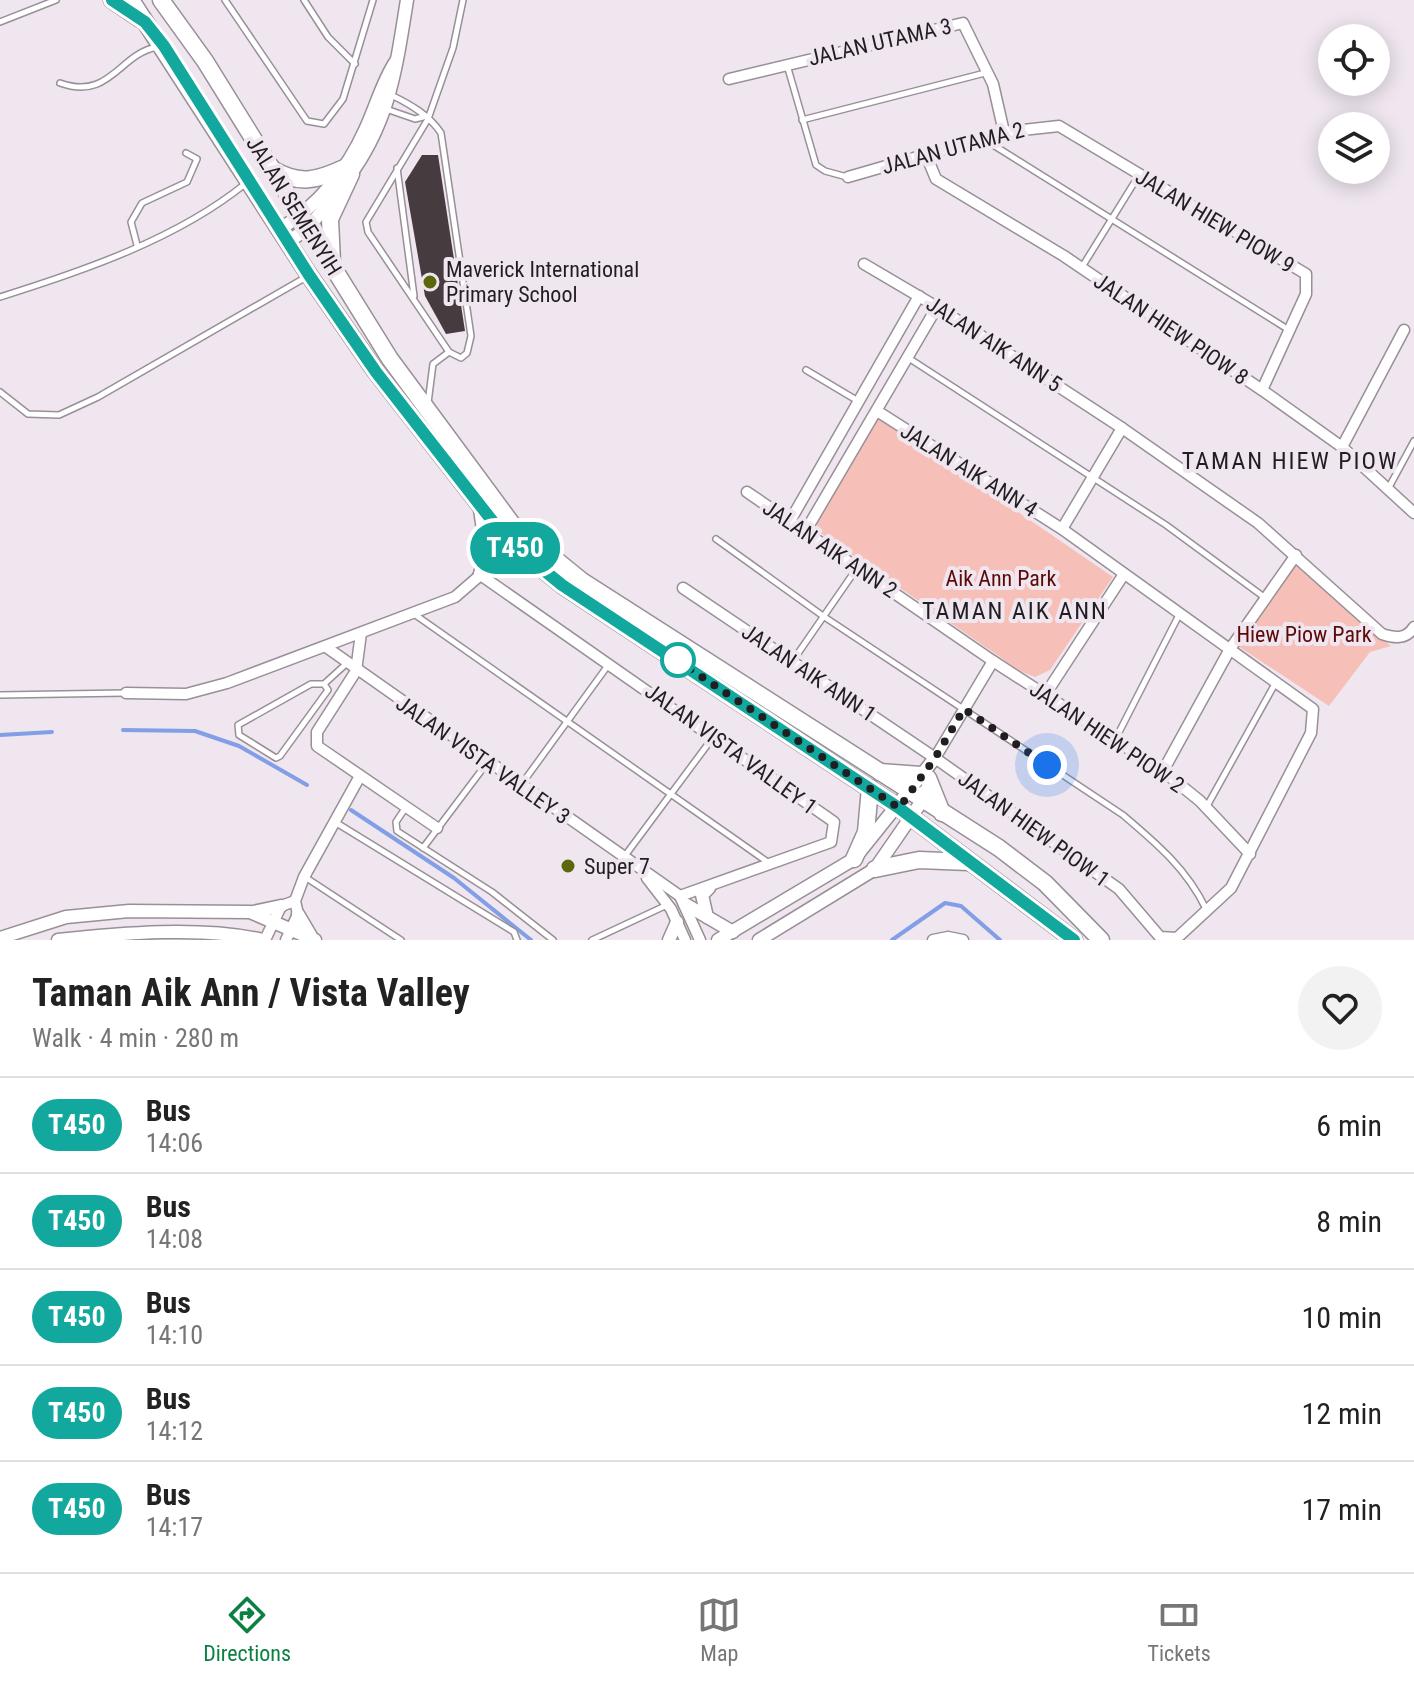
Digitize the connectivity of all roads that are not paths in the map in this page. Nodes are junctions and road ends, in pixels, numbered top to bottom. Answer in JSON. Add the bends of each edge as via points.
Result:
{"nodes":[{"id":1,"x":56,"y":0,"type":"edge"},
{"id":2,"x":112,"y":0,"type":"edge"},
{"id":3,"x":131,"y":0,"type":"edge"},
{"id":4,"x":161,"y":0,"type":"edge"},
{"id":5,"x":225,"y":0,"type":"edge"},
{"id":6,"x":304,"y":0,"type":"edge"},
{"id":7,"x":373,"y":0,"type":"edge"},
{"id":8,"x":407,"y":0,"type":"edge"},
{"id":9,"x":463,"y":0,"type":"edge"},
{"id":10,"x":0,"y":22,"type":"edge"},
{"id":11,"x":145,"y":22,"type":"junction"},
{"id":12,"x":164,"y":46,"type":"junction"},
{"id":13,"x":398,"y":58,"type":"junction"},
{"id":14,"x":356,"y":65,"type":"junction"},
{"id":15,"x":787,"y":65,"type":"junction"},
{"id":16,"x":985,"y":73,"type":"junction"},
{"id":17,"x":729,"y":79,"type":"dead end"},
{"id":18,"x":60,"y":83,"type":"dead end"},
{"id":19,"x":391,"y":95,"type":"junction"},
{"id":20,"x":386,"y":109,"type":"junction"},
{"id":21,"x":426,"y":118,"type":"junction"},
{"id":22,"x":802,"y":120,"type":"junction"},
{"id":23,"x":1059,"y":126,"type":"joint"},
{"id":24,"x":1004,"y":132,"type":"junction"},
{"id":25,"x":982,"y":138,"type":"junction"},
{"id":26,"x":186,"y":153,"type":"dead end"},
{"id":27,"x":926,"y":155,"type":"junction"},
{"id":28,"x":271,"y":168,"type":"junction"},
{"id":29,"x":397,"y":168,"type":"junction"},
{"id":30,"x":348,"y":171,"type":"junction"},
{"id":31,"x":1139,"y":175,"type":"junction"},
{"id":32,"x":848,"y":177,"type":"joint"},
{"id":33,"x":249,"y":181,"type":"junction"},
{"id":34,"x":1112,"y":220,"type":"junction"},
{"id":35,"x":304,"y":222,"type":"junction"},
{"id":36,"x":284,"y":236,"type":"junction"},
{"id":37,"x":137,"y":245,"type":"junction"},
{"id":38,"x":864,"y":264,"type":"dead end"},
{"id":39,"x":332,"y":267,"type":"junction"},
{"id":40,"x":1082,"y":268,"type":"junction"},
{"id":41,"x":309,"y":275,"type":"junction"},
{"id":42,"x":919,"y":296,"type":"junction"},
{"id":43,"x":0,"y":297,"type":"edge"},
{"id":44,"x":415,"y":297,"type":"junction"},
{"id":45,"x":937,"y":307,"type":"junction"},
{"id":46,"x":1404,"y":330,"type":"dead end"},
{"id":47,"x":1291,"y":331,"type":"junction"},
{"id":48,"x":449,"y":352,"type":"junction"},
{"id":49,"x":906,"y":357,"type":"junction"},
{"id":50,"x":806,"y":370,"type":"dead end"},
{"id":51,"x":1262,"y":390,"type":"junction"},
{"id":52,"x":0,"y":392,"type":"edge"},
{"id":53,"x":858,"y":401,"type":"junction"},
{"id":54,"x":427,"y":411,"type":"junction"},
{"id":55,"x":877,"y":411,"type":"junction"},
{"id":56,"x":1122,"y":428,"type":"junction"},
{"id":57,"x":1414,"y":441,"type":"edge"},
{"id":58,"x":1342,"y":447,"type":"junction"},
{"id":59,"x":1093,"y":477,"type":"junction"},
{"id":60,"x":1388,"y":489,"type":"junction"},
{"id":61,"x":747,"y":492,"type":"dead end"},
{"id":62,"x":479,"y":508,"type":"junction"},
{"id":63,"x":1414,"y":513,"type":"edge"},
{"id":64,"x":790,"y":521,"type":"junction"},
{"id":65,"x":1062,"y":529,"type":"junction"},
{"id":66,"x":805,"y":532,"type":"junction"},
{"id":67,"x":716,"y":539,"type":"dead end"},
{"id":68,"x":1296,"y":555,"type":"junction"},
{"id":69,"x":532,"y":564,"type":"junction"},
{"id":70,"x":857,"y":567,"type":"junction"},
{"id":71,"x":479,"y":574,"type":"junction"},
{"id":72,"x":1124,"y":574,"type":"junction"},
{"id":73,"x":683,"y":588,"type":"dead end"},
{"id":74,"x":1266,"y":599,"type":"junction"},
{"id":75,"x":414,"y":614,"type":"junction"},
{"id":76,"x":1179,"y":614,"type":"junction"},
{"id":77,"x":823,"y":616,"type":"junction"},
{"id":78,"x":1414,"y":627,"type":"edge"},
{"id":79,"x":361,"y":633,"type":"junction"},
{"id":80,"x":326,"y":647,"type":"junction"},
{"id":81,"x":1230,"y":649,"type":"junction"},
{"id":82,"x":993,"y":661,"type":"junction"},
{"id":83,"x":610,"y":662,"type":"junction"},
{"id":84,"x":792,"y":662,"type":"junction"},
{"id":85,"x":351,"y":668,"type":"junction"},
{"id":86,"x":1277,"y":681,"type":"junction"},
{"id":87,"x":324,"y":684,"type":"junction"},
{"id":88,"x":126,"y":693,"type":"joint"},
{"id":89,"x":0,"y":695,"type":"edge"},
{"id":90,"x":1045,"y":695,"type":"junction"},
{"id":91,"x":964,"y":709,"type":"junction"},
{"id":92,"x":1313,"y":709,"type":"joint"},
{"id":93,"x":567,"y":721,"type":"junction"},
{"id":94,"x":714,"y":736,"type":"junction"},
{"id":95,"x":1115,"y":740,"type":"junction"},
{"id":96,"x":935,"y":758,"type":"junction"},
{"id":97,"x":487,"y":763,"type":"junction"},
{"id":98,"x":878,"y":771,"type":"junction"},
{"id":99,"x":1163,"y":771,"type":"junction"},
{"id":100,"x":360,"y":776,"type":"junction"},
{"id":101,"x":925,"y":776,"type":"junction"},
{"id":102,"x":520,"y":786,"type":"junction"},
{"id":103,"x":870,"y":788,"type":"junction"},
{"id":104,"x":672,"y":792,"type":"junction"},
{"id":105,"x":916,"y":797,"type":"junction"},
{"id":106,"x":406,"y":807,"type":"junction"},
{"id":107,"x":1206,"y":807,"type":"junction"},
{"id":108,"x":905,"y":812,"type":"junction"},
{"id":109,"x":942,"y":813,"type":"junction"},
{"id":110,"x":335,"y":822,"type":"junction"},
{"id":111,"x":437,"y":828,"type":"junction"},
{"id":112,"x":423,"y":848,"type":"junction"},
{"id":113,"x":1250,"y":854,"type":"junction"},
{"id":114,"x":624,"y":857,"type":"junction"},
{"id":115,"x":854,"y":859,"type":"junction"},
{"id":116,"x":970,"y":862,"type":"junction"},
{"id":117,"x":770,"y":864,"type":"junction"},
{"id":118,"x":875,"y":869,"type":"junction"},
{"id":119,"x":641,"y":870,"type":"junction"},
{"id":120,"x":304,"y":877,"type":"junction"},
{"id":121,"x":709,"y":888,"type":"junction"},
{"id":122,"x":683,"y":900,"type":"junction"},
{"id":123,"x":295,"y":901,"type":"junction"},
{"id":124,"x":668,"y":905,"type":"junction"},
{"id":125,"x":281,"y":906,"type":"junction"},
{"id":126,"x":250,"y":912,"type":"junction"},
{"id":127,"x":1207,"y":912,"type":"junction"},
{"id":128,"x":298,"y":914,"type":"junction"},
{"id":129,"x":707,"y":917,"type":"junction"},
{"id":130,"x":274,"y":921,"type":"junction"},
{"id":131,"x":677,"y":922,"type":"junction"},
{"id":132,"x":733,"y":932,"type":"junction"},
{"id":133,"x":289,"y":934,"type":"edge"},
{"id":134,"x":240,"y":937,"type":"edge"},
{"id":135,"x":0,"y":938,"type":"edge"},
{"id":136,"x":314,"y":939,"type":"edge"},
{"id":137,"x":58,"y":940,"type":"edge"},
{"id":138,"x":264,"y":940,"type":"edge"},
{"id":139,"x":401,"y":940,"type":"edge"},
{"id":140,"x":517,"y":940,"type":"edge"},
{"id":141,"x":553,"y":940,"type":"edge"},
{"id":142,"x":592,"y":940,"type":"edge"},
{"id":143,"x":669,"y":940,"type":"edge"},
{"id":144,"x":685,"y":940,"type":"edge"},
{"id":145,"x":700,"y":940,"type":"edge"},
{"id":146,"x":718,"y":940,"type":"edge"},
{"id":147,"x":759,"y":940,"type":"edge"},
{"id":148,"x":933,"y":940,"type":"edge"},
{"id":149,"x":963,"y":940,"type":"edge"},
{"id":150,"x":1074,"y":940,"type":"edge"},
{"id":151,"x":1101,"y":940,"type":"edge"}],
"edges":[{"from":1,"to":10,"type":"lane"},
{"from":2,"to":11,"type":"main road"},
{"from":3,"to":11,"type":"main road","name":"JALAN SEMENYIH"},
{"from":4,"to":28,"type":"main road","name":"JALAN SEMENYIH"},
{"from":5,"to":14,"type":"lane","via":[[307,121],[324,124]]},
{"from":6,"to":14,"type":"lane","via":[[328,37]]},
{"from":7,"to":14,"type":"lane"},
{"from":8,"to":13,"type":"street"},
{"from":9,"to":21,"type":"lane","via":[[453,48]]},
{"from":11,"to":12,"type":"main road","name":"JALAN SEMENYIH"},
{"from":12,"to":18,"type":"lane","via":[[136,54],[120,72],[95,84],[76,89]]},
{"from":12,"to":33,"type":"main road","name":"JALAN SEMENYIH"},
{"from":13,"to":19,"type":"street"},
{"from":13,"to":30,"type":"street"},
{"from":15,"to":16,"type":"street","name":"JALAN UTAMA 3","via":[[955,22],[968,28]]},
{"from":15,"to":17,"type":"street","name":"JALAN UTAMA 3"},
{"from":15,"to":22,"type":"lane"},
{"from":16,"to":22,"type":"lane"},
{"from":16,"to":24,"type":"street","name":"JALAN UTAMA 3","via":[[999,102]]},
{"from":19,"to":20,"type":"street"},
{"from":19,"to":21,"type":"lane"},
{"from":20,"to":21,"type":"lane"},
{"from":20,"to":30,"type":"street"},
{"from":21,"to":29,"type":"lane"},
{"from":21,"to":48,"type":"lane","via":[[441,133],[471,336],[461,358]]},
{"from":22,"to":32,"type":"lane","via":[[816,165]]},
{"from":23,"to":24,"type":"street","name":"JALAN UTAMA 2"},
{"from":23,"to":31,"type":"street","name":"JALAN HIEW PIOW 9"},
{"from":24,"to":25,"type":"street","name":"JALAN UTAMA 2"},
{"from":25,"to":27,"type":"street","name":"JALAN UTAMA 2"},
{"from":25,"to":34,"type":"lane"},
{"from":26,"to":37,"type":"lane","via":[[197,159],[187,182],[142,203],[131,222]]},
{"from":27,"to":32,"type":"street","name":"JALAN UTAMA 2"},
{"from":27,"to":40,"type":"street","name":"JALAN HIEW PIOW 8","via":[[936,179]]},
{"from":28,"to":30,"type":"main road","via":[[290,179],[309,181]]},
{"from":28,"to":35,"type":"main road","name":"JALAN SEMENYIH"},
{"from":29,"to":44,"type":"lane"},
{"from":29,"to":44,"type":"lane","via":[[366,222]]},
{"from":30,"to":35,"type":"street"},
{"from":30,"to":39,"type":"main road","via":[[330,219]]},
{"from":31,"to":34,"type":"lane"},
{"from":31,"to":47,"type":"street","name":"JALAN HIEW PIOW 9","via":[[1306,274],[1306,294]]},
{"from":33,"to":36,"type":"main road","name":"JALAN SEMENYIH"},
{"from":33,"to":37,"type":"lane","via":[[215,208]]},
{"from":34,"to":40,"type":"lane"},
{"from":34,"to":47,"type":"lane"},
{"from":35,"to":36,"type":"street"},
{"from":35,"to":39,"type":"main road","name":"JALAN SEMENYIH"},
{"from":36,"to":41,"type":"main road","name":"JALAN SEMENYIH"},
{"from":37,"to":43,"type":"lane"},
{"from":38,"to":42,"type":"street","name":"JALAN AIK ANN 5"},
{"from":39,"to":54,"type":"main road","name":"JALAN SEMENYIH"},
{"from":40,"to":51,"type":"street","name":"JALAN HIEW PIOW 8"},
{"from":41,"to":52,"type":"lane","via":[[59,415],[28,414]]},
{"from":41,"to":62,"type":"main road","name":"JALAN SEMENYIH"},
{"from":42,"to":45,"type":"street","name":"JALAN AIK ANN 5"},
{"from":42,"to":53,"type":"street"},
{"from":44,"to":48,"type":"lane"},
{"from":45,"to":49,"type":"street"},
{"from":45,"to":56,"type":"street","name":"JALAN AIK ANN 5"},
{"from":46,"to":58,"type":"street"},
{"from":47,"to":51,"type":"street","name":"JALAN HIEW PIOW 9"},
{"from":48,"to":54,"type":"lane","via":[[433,364]]},
{"from":49,"to":55,"type":"street"},
{"from":49,"to":59,"type":"lane"},
{"from":50,"to":53,"type":"lane"},
{"from":51,"to":58,"type":"street","name":"JALAN HIEW PIOW 8"},
{"from":53,"to":64,"type":"street"},
{"from":54,"to":98,"type":"main road","name":"JALAN SEMENYIH","via":[[487,494],[542,551]]},
{"from":55,"to":65,"type":"street","name":"JALAN AIK ANN 4"},
{"from":55,"to":66,"type":"street"},
{"from":56,"to":59,"type":"street"},
{"from":56,"to":68,"type":"street","name":"JALAN AIK ANN 5"},
{"from":57,"to":60,"type":"lane"},
{"from":58,"to":60,"type":"street","name":"JALAN HIEW PIOW 8"},
{"from":59,"to":65,"type":"street"},
{"from":59,"to":74,"type":"lane"},
{"from":60,"to":63,"type":"street","name":"JALAN HIEW PIOW 8"},
{"from":61,"to":64,"type":"street","name":"JALAN AIK ANN 2"},
{"from":62,"to":69,"type":"main road","name":"JALAN SEMENYIH"},
{"from":62,"to":71,"type":"street","via":[[485,551]]},
{"from":64,"to":66,"type":"street","name":"JALAN AIK ANN 2"},
{"from":65,"to":72,"type":"street","name":"JALAN AIK ANN 4"},
{"from":66,"to":70,"type":"street","name":"JALAN AIK ANN 2"},
{"from":67,"to":77,"type":"lane"},
{"from":68,"to":74,"type":"street"},
{"from":68,"to":78,"type":"street","name":"JALAN AIK ANN 5","via":[[1382,634],[1398,637]]},
{"from":69,"to":71,"type":"street","via":[[510,561]]},
{"from":69,"to":103,"type":"main road","name":"JALAN SEMENYIH"},
{"from":70,"to":77,"type":"lane"},
{"from":70,"to":82,"type":"street","name":"JALAN AIK ANN 2"},
{"from":71,"to":75,"type":"street","via":[[455,597]]},
{"from":71,"to":83,"type":"street","name":"JALAN VISTA VALLEY 1"},
{"from":72,"to":76,"type":"street","name":"JALAN AIK ANN 4"},
{"from":72,"to":90,"type":"street"},
{"from":73,"to":84,"type":"street","name":"JALAN AIK ANN 1"},
{"from":74,"to":81,"type":"street"},
{"from":75,"to":79,"type":"street"},
{"from":75,"to":93,"type":"lane"},
{"from":76,"to":81,"type":"street","name":"JALAN AIK ANN 4"},
{"from":76,"to":95,"type":"lane"},
{"from":77,"to":84,"type":"lane"},
{"from":77,"to":91,"type":"lane"},
{"from":79,"to":80,"type":"street"},
{"from":79,"to":85,"type":"street"},
{"from":80,"to":85,"type":"street","name":"JALAN VISTA VALLEY 3"},
{"from":80,"to":88,"type":"street","via":[[186,694]]},
{"from":81,"to":86,"type":"street","name":"JALAN AIK ANN 4"},
{"from":81,"to":99,"type":"street"},
{"from":82,"to":90,"type":"street","name":"JALAN HIEW PIOW 2"},
{"from":82,"to":91,"type":"street"},
{"from":83,"to":93,"type":"lane"},
{"from":83,"to":94,"type":"street","name":"JALAN VISTA VALLEY 1"},
{"from":84,"to":96,"type":"street","name":"JALAN AIK ANN 1"},
{"from":85,"to":87,"type":"lane"},
{"from":85,"to":97,"type":"street","name":"JALAN VISTA VALLEY 3"},
{"from":85,"to":100,"type":"street","via":[[317,732],[317,746]]},
{"from":86,"to":92,"type":"street","name":"JALAN AIK ANN 4"},
{"from":86,"to":107,"type":"lane"},
{"from":87,"to":87,"type":"lane","via":[[311,684],[238,725],[239,735],[280,756],[328,690]]},
{"from":88,"to":89,"type":"lane"},
{"from":90,"to":95,"type":"street","name":"JALAN HIEW PIOW 2"},
{"from":91,"to":96,"type":"street"},
{"from":91,"to":127,"type":"lane","via":[[1123,815],[1194,884]]},
{"from":92,"to":113,"type":"street","name":"JALAN HIEW PIOW 1","via":[[1311,733]]},
{"from":93,"to":102,"type":"lane"},
{"from":93,"to":104,"type":"lane"},
{"from":94,"to":104,"type":"lane"},
{"from":94,"to":117,"type":"street","name":"JALAN VISTA VALLEY 1","via":[[834,822],[831,842]]},
{"from":95,"to":99,"type":"street","name":"JALAN HIEW PIOW 2"},
{"from":96,"to":101,"type":"street"},
{"from":96,"to":127,"type":"street","name":"JALAN HIEW PIOW 1","via":[[1119,889],[1160,937],[1177,938]]},
{"from":97,"to":102,"type":"street","name":"JALAN VISTA VALLEY 3"},
{"from":97,"to":111,"type":"lane"},
{"from":98,"to":101,"type":"main road"},
{"from":98,"to":105,"type":"main road","name":"JALAN SEMENYIH"},
{"from":99,"to":107,"type":"street","name":"JALAN HIEW PIOW 2"},
{"from":100,"to":106,"type":"street"},
{"from":100,"to":110,"type":"street"},
{"from":101,"to":105,"type":"street"},
{"from":101,"to":109,"type":"main road"},
{"from":102,"to":114,"type":"street","name":"JALAN VISTA VALLEY 3"},
{"from":103,"to":108,"type":"main road","name":"JALAN SEMENYIH"},
{"from":103,"to":115,"type":"main road","via":[[866,832]]},
{"from":104,"to":114,"type":"lane"},
{"from":104,"to":117,"type":"lane"},
{"from":105,"to":108,"type":"street"},
{"from":105,"to":109,"type":"main road","name":"JALAN SEMENYIH"},
{"from":106,"to":111,"type":"street"},
{"from":106,"to":112,"type":"lane","via":[[396,822],[397,831]]},
{"from":107,"to":113,"type":"street","name":"JALAN HIEW PIOW 2"},
{"from":108,"to":115,"type":"street"},
{"from":108,"to":116,"type":"main road","name":"JALAN SEMENYIH"},
{"from":108,"to":118,"type":"street"},
{"from":109,"to":151,"type":"main road","name":"JALAN SEMENYIH","via":[[1045,883]]},
{"from":110,"to":120,"type":"street"},
{"from":110,"to":140,"type":"lane","via":[[514,932]]},
{"from":111,"to":112,"type":"lane"},
{"from":112,"to":141,"type":"lane"},
{"from":113,"to":127,"type":"street","name":"JALAN HIEW PIOW 1","via":[[1231,888]]},
{"from":114,"to":119,"type":"street","name":"JALAN VISTA VALLEY 3"},
{"from":115,"to":132,"type":"street"},
{"from":116,"to":118,"type":"main road","via":[[919,860]]},
{"from":116,"to":150,"type":"main road","name":"JALAN SEMENYIH"},
{"from":117,"to":121,"type":"street","name":"JALAN VISTA VALLEY 1"},
{"from":118,"to":147,"type":"street"},
{"from":119,"to":122,"type":"street","name":"JALAN VISTA VALLEY 3"},
{"from":119,"to":124,"type":"street","name":"JALAN VISTA VALLEY 3"},
{"from":120,"to":123,"type":"street"},
{"from":120,"to":139,"type":"lane"},
{"from":121,"to":122,"type":"street","name":"JALAN VISTA VALLEY 1"},
{"from":121,"to":129,"type":"street","via":[[702,895]]},
{"from":122,"to":129,"type":"street"},
{"from":122,"to":145,"type":"street"},
{"from":123,"to":125,"type":"street"},
{"from":123,"to":128,"type":"street"},
{"from":124,"to":131,"type":"street","name":"JALAN VISTA VALLEY 3"},
{"from":124,"to":142,"type":"lane"},
{"from":125,"to":126,"type":"street"},
{"from":125,"to":130,"type":"street"},
{"from":126,"to":130,"type":"street"},
{"from":126,"to":135,"type":"street","via":[[129,911],[66,917]]},
{"from":128,"to":133,"type":"street"},
{"from":128,"to":136,"type":"street"},
{"from":129,"to":132,"type":"street"},
{"from":130,"to":133,"type":"street"},
{"from":130,"to":138,"type":"street"},
{"from":131,"to":143,"type":"street"},
{"from":131,"to":144,"type":"street","name":"JALAN VISTA VALLEY 3"},
{"from":132,"to":146,"type":"street"},
{"from":133,"to":136,"type":"street"},
{"from":134,"to":137,"type":"street","via":[[104,935]]},
{"from":134,"to":138,"type":"street"},
{"from":148,"to":149,"type":"street"}]}
